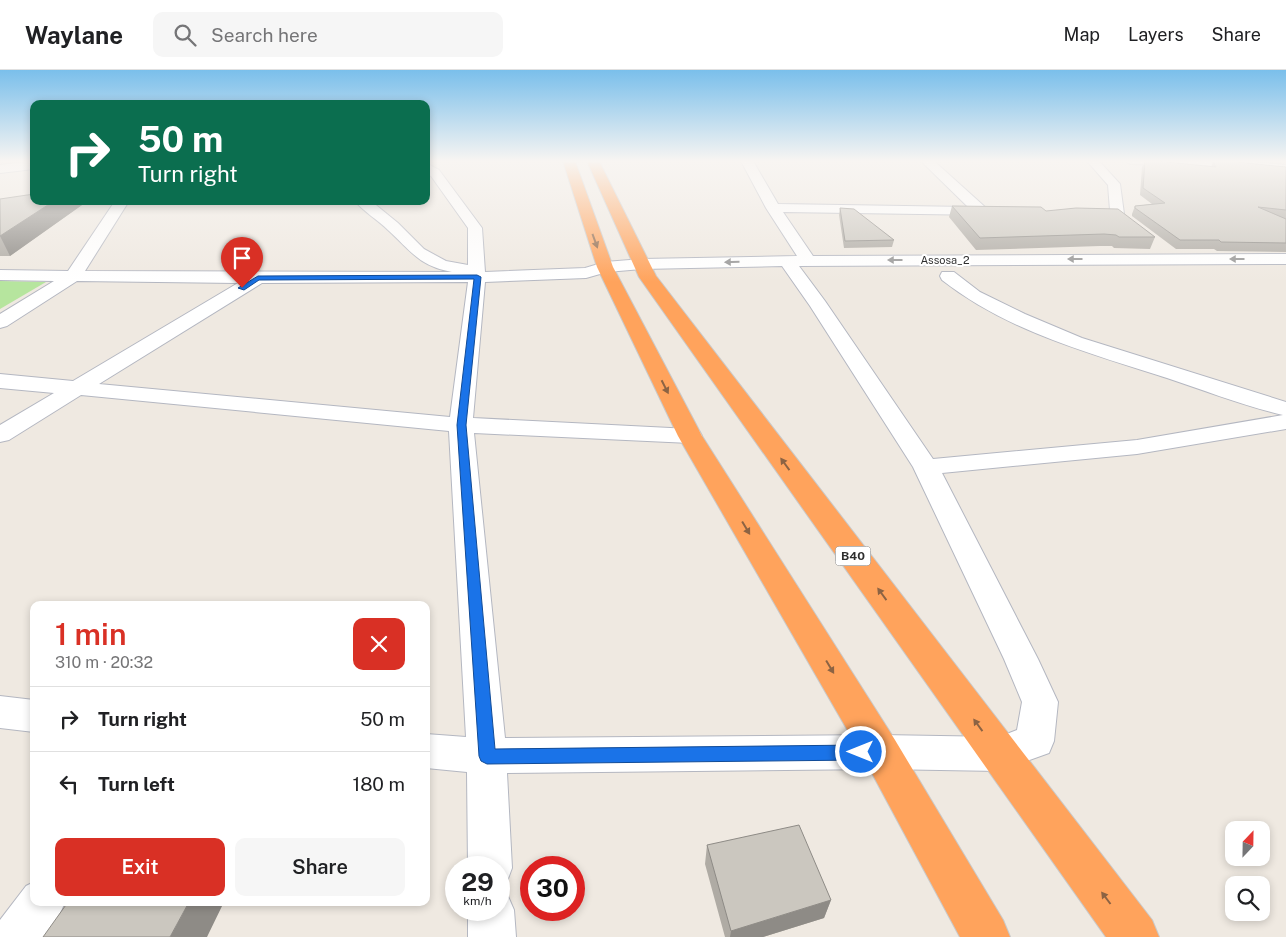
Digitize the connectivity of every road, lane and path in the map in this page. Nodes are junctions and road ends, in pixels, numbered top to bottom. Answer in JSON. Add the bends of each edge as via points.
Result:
{"nodes":[{"id":1,"x":456,"y":201,"type":"edge"},
{"id":2,"x":582,"y":201,"type":"edge"},
{"id":3,"x":612,"y":201,"type":"edge"},
{"id":4,"x":769,"y":201,"type":"edge"},
{"id":5,"x":971,"y":201,"type":"edge"},
{"id":6,"x":1116,"y":201,"type":"edge"},
{"id":7,"x":119,"y":205,"type":"edge"},
{"id":8,"x":367,"y":205,"type":"edge"},
{"id":9,"x":773,"y":208,"type":"junction"},
{"id":10,"x":981,"y":211,"type":"junction"},
{"id":11,"x":1000,"y":212,"type":"edge"},
{"id":12,"x":1068,"y":213,"type":"edge"},
{"id":13,"x":1117,"y":214,"type":"junction"},
{"id":14,"x":1132,"y":225,"type":"edge"},
{"id":15,"x":1162,"y":248,"type":"dead end"},
{"id":16,"x":1177,"y":259,"type":"junction"},
{"id":17,"x":1286,"y":259,"type":"edge"},
{"id":18,"x":798,"y":266,"type":"junction"},
{"id":19,"x":645,"y":271,"type":"junction"},
{"id":20,"x":477,"y":273,"type":"junction"},
{"id":21,"x":600,"y":273,"type":"junction"},
{"id":22,"x":1286,"y":274,"type":"edge"},
{"id":23,"x":0,"y":275,"type":"edge"},
{"id":24,"x":73,"y":276,"type":"junction"},
{"id":25,"x":948,"y":276,"type":"junction"},
{"id":26,"x":258,"y":278,"type":"junction"},
{"id":27,"x":0,"y":322,"type":"edge"},
{"id":28,"x":0,"y":381,"type":"edge"},
{"id":29,"x":79,"y":389,"type":"junction"},
{"id":30,"x":1286,"y":409,"type":"edge"},
{"id":31,"x":1286,"y":422,"type":"edge"},
{"id":32,"x":462,"y":425,"type":"junction"},
{"id":33,"x":0,"y":435,"type":"edge"},
{"id":34,"x":690,"y":436,"type":"junction"},
{"id":35,"x":926,"y":467,"type":"junction"},
{"id":36,"x":0,"y":712,"type":"edge"},
{"id":37,"x":30,"y":716,"type":"edge"},
{"id":38,"x":430,"y":751,"type":"edge"},
{"id":39,"x":881,"y":752,"type":"junction"},
{"id":40,"x":999,"y":754,"type":"junction"},
{"id":41,"x":487,"y":756,"type":"junction"},
{"id":42,"x":490,"y":856,"type":"edge"},
{"id":43,"x":39,"y":906,"type":"edge"},
{"id":44,"x":491,"y":921,"type":"edge"},
{"id":45,"x":17,"y":937,"type":"edge"},
{"id":46,"x":492,"y":937,"type":"edge"},
{"id":47,"x":986,"y":937,"type":"edge"},
{"id":48,"x":1135,"y":937,"type":"edge"}],
"edges":[{"from":1,"to":20,"type":"street","via":[[475,228]]},
{"from":2,"to":21,"type":"highway","one_way":true},
{"from":3,"to":19,"type":"highway","number":"B40"},
{"from":4,"to":9,"type":"street"},
{"from":5,"to":10,"type":"street"},
{"from":6,"to":13,"type":"street"},
{"from":7,"to":24,"type":"street"},
{"from":8,"to":20,"type":"street","via":[[418,252],[441,265]]},
{"from":9,"to":10,"type":"street"},
{"from":9,"to":18,"type":"street"},
{"from":10,"to":11,"type":"street"},
{"from":12,"to":13,"type":"street"},
{"from":13,"to":14,"type":"street"},
{"from":15,"to":16,"type":"street"},
{"from":17,"to":16,"type":"street","name":"Assosa_2","one_way":true},
{"from":16,"to":18,"type":"street","name":"Assosa_2","one_way":true},
{"from":18,"to":19,"type":"street","name":"Assosa_2"},
{"from":18,"to":25,"type":"street","name":"Assosa_2"},
{"from":18,"to":35,"type":"street","via":[[819,304]]},
{"from":19,"to":21,"type":"street","name":"Assosa_2"},
{"from":40,"to":19,"type":"highway","number":"B40","one_way":true},
{"from":20,"to":21,"type":"street","name":"Assosa_2"},
{"from":20,"to":26,"type":"street"},
{"from":20,"to":32,"type":"street"},
{"from":21,"to":34,"type":"highway","one_way":true},
{"from":22,"to":25,"type":"street","name":"Assosa_2"},
{"from":23,"to":24,"type":"street"},
{"from":24,"to":26,"type":"street"},
{"from":24,"to":27,"type":"street"},
{"from":25,"to":30,"type":"street","via":[[974,296],[1075,342]]},
{"from":26,"to":29,"type":"street"},
{"from":28,"to":29,"type":"street"},
{"from":29,"to":32,"type":"street"},
{"from":29,"to":33,"type":"street"},
{"from":31,"to":35,"type":"street","via":[[1138,447]]},
{"from":32,"to":34,"type":"street"},
{"from":32,"to":41,"type":"street"},
{"from":34,"to":39,"type":"highway","one_way":true},
{"from":35,"to":40,"type":"street","via":[[1040,702],[1035,742]]},
{"from":36,"to":37,"type":"street"},
{"from":38,"to":41,"type":"street"},
{"from":39,"to":40,"type":"street"},
{"from":39,"to":41,"type":"street"},
{"from":39,"to":47,"type":"highway"},
{"from":48,"to":40,"type":"highway","number":"B40","one_way":true},
{"from":41,"to":42,"type":"street"},
{"from":43,"to":45,"type":"street"},
{"from":44,"to":46,"type":"street"}]}
